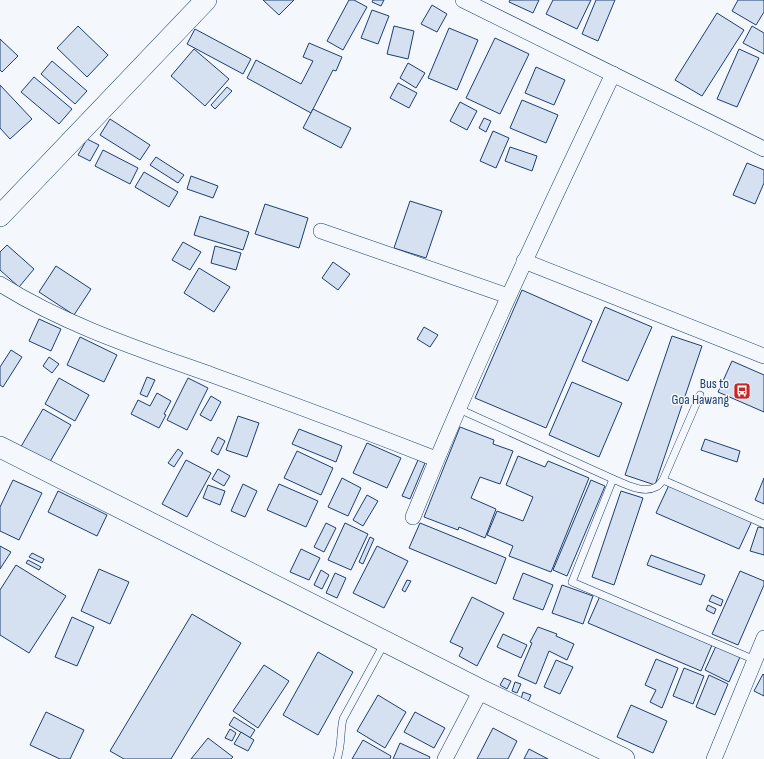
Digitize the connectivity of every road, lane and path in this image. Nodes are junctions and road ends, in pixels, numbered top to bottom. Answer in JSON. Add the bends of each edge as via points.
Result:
{"nodes":[{"id":1,"x":206,"y":0,"type":"edge"},
{"id":2,"x":463,"y":0,"type":"edge"},
{"id":3,"x":613,"y":74,"type":"junction"},
{"id":4,"x":764,"y":149,"type":"edge"},
{"id":5,"x":0,"y":216,"type":"edge"},
{"id":6,"x":321,"y":231,"type":"dead end"},
{"id":7,"x":524,"y":262,"type":"junction"},
{"id":8,"x":0,"y":284,"type":"edge"},
{"id":9,"x":508,"y":296,"type":"junction"},
{"id":10,"x":764,"y":356,"type":"edge"},
{"id":11,"x":700,"y":395,"type":"dead end"},
{"id":12,"x":458,"y":409,"type":"junction"},
{"id":13,"x":0,"y":447,"type":"edge"},
{"id":14,"x":436,"y":459,"type":"junction"},
{"id":15,"x":613,"y":479,"type":"junction"},
{"id":16,"x":663,"y":480,"type":"junction"},
{"id":17,"x":412,"y":517,"type":"dead end"},
{"id":18,"x":764,"y":524,"type":"edge"},
{"id":19,"x":764,"y":638,"type":"edge"},
{"id":20,"x":385,"y":642,"type":"junction"},
{"id":21,"x":755,"y":660,"type":"junction"},
{"id":22,"x":481,"y":690,"type":"junction"},
{"id":23,"x":337,"y":759,"type":"edge"},
{"id":24,"x":446,"y":759,"type":"edge"},
{"id":25,"x":624,"y":759,"type":"edge"},
{"id":26,"x":714,"y":759,"type":"edge"}],
"edges":[{"from":1,"to":5,"type":"main road"},
{"from":2,"to":3,"type":"street"},
{"from":3,"to":4,"type":"street"},
{"from":3,"to":7,"type":"street"},
{"from":6,"to":9,"type":"street"},
{"from":7,"to":9,"type":"street"},
{"from":7,"to":10,"type":"street"},
{"from":8,"to":14,"type":"street","via":[[75,324]]},
{"from":9,"to":12,"type":"street"},
{"from":11,"to":16,"type":"lane"},
{"from":12,"to":14,"type":"street"},
{"from":12,"to":15,"type":"lane"},
{"from":13,"to":20,"type":"main road"},
{"from":14,"to":17,"type":"street"},
{"from":15,"to":16,"type":"lane","via":[[635,488],[646,489],[656,487]]},
{"from":15,"to":21,"type":"lane","via":[[572,582]]},
{"from":16,"to":18,"type":"lane"},
{"from":19,"to":21,"type":"street"},
{"from":20,"to":22,"type":"main road"},
{"from":20,"to":23,"type":"lane","via":[[343,719]]},
{"from":21,"to":26,"type":"street"},
{"from":22,"to":24,"type":"street"},
{"from":22,"to":25,"type":"main road"}]}
